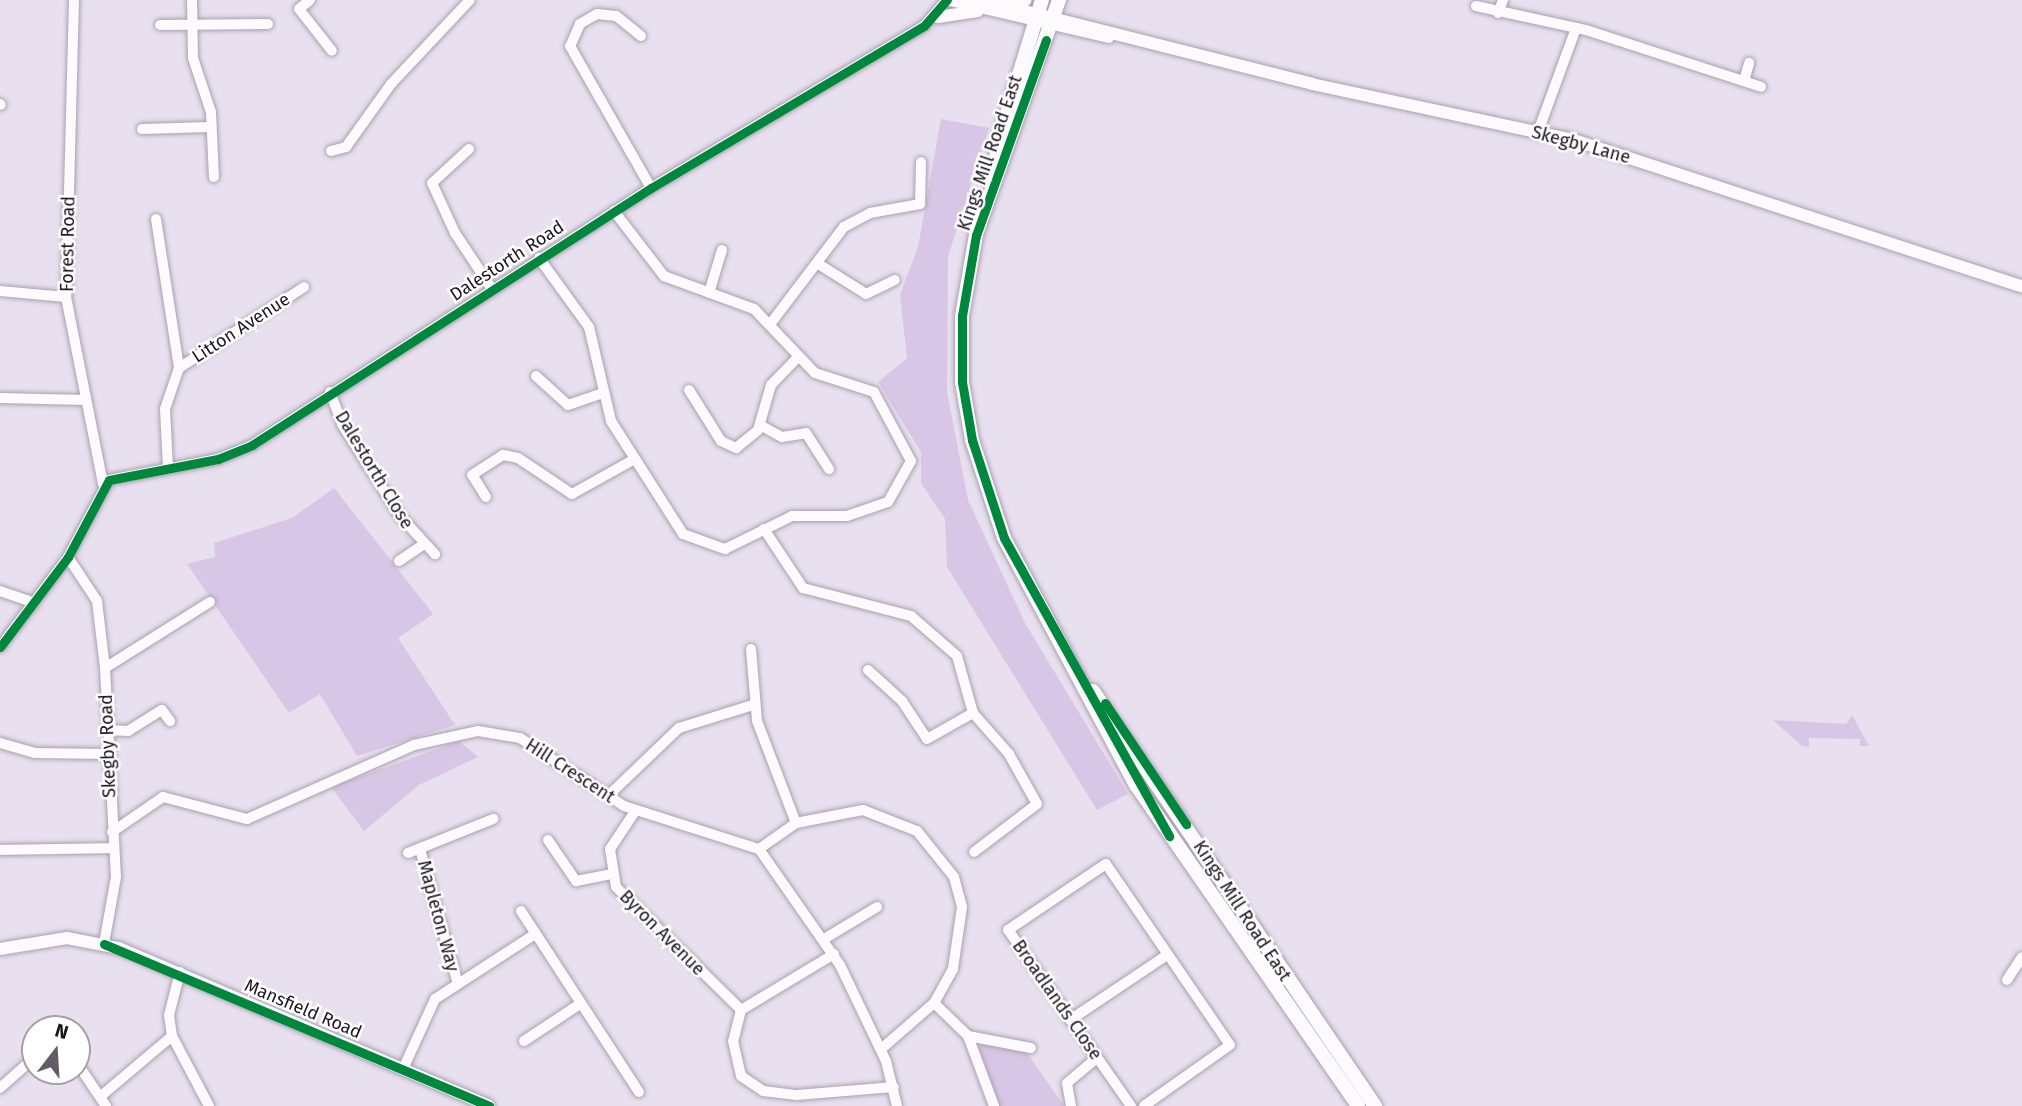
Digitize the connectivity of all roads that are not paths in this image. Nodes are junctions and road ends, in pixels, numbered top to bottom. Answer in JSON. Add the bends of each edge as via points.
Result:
{"nodes":[{"id":1,"x":74,"y":0,"type":"edge"},
{"id":2,"x":192,"y":0,"type":"edge"},
{"id":3,"x":310,"y":0,"type":"edge"},
{"id":4,"x":470,"y":0,"type":"edge"},
{"id":5,"x":948,"y":0,"type":"edge"},
{"id":6,"x":1024,"y":0,"type":"edge"},
{"id":7,"x":1059,"y":0,"type":"edge"},
{"id":8,"x":1503,"y":0,"type":"edge"},
{"id":9,"x":990,"y":5,"type":"edge"},
{"id":10,"x":1476,"y":6,"type":"dead end"},
{"id":11,"x":1037,"y":12,"type":"edge"},
{"id":12,"x":1499,"y":13,"type":"junction"},
{"id":13,"x":938,"y":17,"type":"junction"},
{"id":14,"x":1051,"y":22,"type":"junction"},
{"id":15,"x":192,"y":24,"type":"junction"},
{"id":16,"x":268,"y":24,"type":"dead end"},
{"id":17,"x":160,"y":25,"type":"dead end"},
{"id":18,"x":1576,"y":28,"type":"junction"},
{"id":19,"x":641,"y":36,"type":"dead end"},
{"id":20,"x":332,"y":51,"type":"dead end"},
{"id":21,"x":1749,"y":62,"type":"dead end"},
{"id":22,"x":1744,"y":81,"type":"junction"},
{"id":23,"x":1761,"y":87,"type":"dead end"},
{"id":24,"x":211,"y":127,"type":"junction"},
{"id":25,"x":142,"y":129,"type":"dead end"},
{"id":26,"x":1538,"y":132,"type":"junction"},
{"id":27,"x":469,"y":149,"type":"dead end"},
{"id":28,"x":331,"y":151,"type":"dead end"},
{"id":29,"x":922,"y":162,"type":"dead end"},
{"id":30,"x":996,"y":172,"type":"junction"},
{"id":31,"x":214,"y":177,"type":"dead end"},
{"id":32,"x":651,"y":188,"type":"junction"},
{"id":33,"x":614,"y":211,"type":"junction"},
{"id":34,"x":156,"y":219,"type":"dead end"},
{"id":35,"x":722,"y":250,"type":"dead end"},
{"id":36,"x":539,"y":258,"type":"junction"},
{"id":37,"x":820,"y":265,"type":"junction"},
{"id":38,"x":895,"y":281,"type":"dead end"},
{"id":39,"x":2022,"y":286,"type":"edge"},
{"id":40,"x":304,"y":287,"type":"dead end"},
{"id":41,"x":492,"y":289,"type":"junction"},
{"id":42,"x":0,"y":291,"type":"edge"},
{"id":43,"x":709,"y":293,"type":"junction"},
{"id":44,"x":66,"y":297,"type":"junction"},
{"id":45,"x":771,"y":323,"type":"junction"},
{"id":46,"x":796,"y":359,"type":"junction"},
{"id":47,"x":178,"y":368,"type":"junction"},
{"id":48,"x":536,"y":376,"type":"dead end"},
{"id":49,"x":689,"y":390,"type":"dead end"},
{"id":50,"x":330,"y":392,"type":"junction"},
{"id":51,"x":603,"y":393,"type":"junction"},
{"id":52,"x":0,"y":398,"type":"edge"},
{"id":53,"x":86,"y":400,"type":"junction"},
{"id":54,"x":760,"y":425,"type":"junction"},
{"id":55,"x":631,"y":461,"type":"junction"},
{"id":56,"x":168,"y":468,"type":"junction"},
{"id":57,"x":829,"y":470,"type":"dead end"},
{"id":58,"x":103,"y":484,"type":"junction"},
{"id":59,"x":486,"y":497,"type":"dead end"},
{"id":60,"x":764,"y":529,"type":"junction"},
{"id":61,"x":421,"y":546,"type":"junction"},
{"id":62,"x":435,"y":554,"type":"dead end"},
{"id":63,"x":68,"y":557,"type":"junction"},
{"id":64,"x":399,"y":561,"type":"dead end"},
{"id":65,"x":0,"y":591,"type":"edge"},
{"id":66,"x":210,"y":602,"type":"dead end"},
{"id":67,"x":34,"y":603,"type":"junction"},
{"id":68,"x":0,"y":647,"type":"edge"},
{"id":69,"x":751,"y":649,"type":"dead end"},
{"id":70,"x":104,"y":668,"type":"junction"},
{"id":71,"x":868,"y":670,"type":"dead end"},
{"id":72,"x":1084,"y":684,"type":"junction"},
{"id":73,"x":753,"y":705,"type":"junction"},
{"id":74,"x":973,"y":713,"type":"junction"},
{"id":75,"x":170,"y":721,"type":"dead end"},
{"id":76,"x":109,"y":730,"type":"junction"},
{"id":77,"x":0,"y":743,"type":"edge"},
{"id":78,"x":109,"y":754,"type":"junction"},
{"id":79,"x":609,"y":795,"type":"junction"},
{"id":80,"x":636,"y":810,"type":"junction"},
{"id":81,"x":493,"y":819,"type":"dead end"},
{"id":82,"x":796,"y":823,"type":"junction"},
{"id":83,"x":112,"y":832,"type":"junction"},
{"id":84,"x":548,"y":840,"type":"dead end"},
{"id":85,"x":114,"y":848,"type":"junction"},
{"id":86,"x":419,"y":849,"type":"junction"},
{"id":87,"x":759,"y":849,"type":"junction"},
{"id":88,"x":0,"y":850,"type":"edge"},
{"id":89,"x":974,"y":852,"type":"dead end"},
{"id":90,"x":408,"y":853,"type":"dead end"},
{"id":91,"x":611,"y":874,"type":"junction"},
{"id":92,"x":877,"y":907,"type":"dead end"},
{"id":93,"x":521,"y":911,"type":"dead end"},
{"id":94,"x":535,"y":934,"type":"junction"},
{"id":95,"x":824,"y":939,"type":"junction"},
{"id":96,"x":104,"y":944,"type":"junction"},
{"id":97,"x":0,"y":948,"type":"edge"},
{"id":98,"x":834,"y":954,"type":"junction"},
{"id":99,"x":1167,"y":955,"type":"junction"},
{"id":100,"x":2022,"y":957,"type":"edge"},
{"id":101,"x":180,"y":972,"type":"junction"},
{"id":102,"x":2007,"y":980,"type":"dead end"},
{"id":103,"x":458,"y":984,"type":"junction"},
{"id":104,"x":933,"y":1003,"type":"junction"},
{"id":105,"x":580,"y":1004,"type":"junction"},
{"id":106,"x":741,"y":1010,"type":"junction"},
{"id":107,"x":1070,"y":1020,"type":"junction"},
{"id":108,"x":172,"y":1036,"type":"junction"},
{"id":109,"x":968,"y":1036,"type":"junction"},
{"id":110,"x":524,"y":1041,"type":"dead end"},
{"id":111,"x":1031,"y":1048,"type":"dead end"},
{"id":112,"x":881,"y":1049,"type":"junction"},
{"id":113,"x":1097,"y":1058,"type":"junction"},
{"id":114,"x":21,"y":1069,"type":"edge"},
{"id":115,"x":403,"y":1069,"type":"junction"},
{"id":116,"x":91,"y":1082,"type":"edge"},
{"id":117,"x":894,"y":1087,"type":"junction"},
{"id":118,"x":0,"y":1088,"type":"edge"},
{"id":119,"x":639,"y":1092,"type":"dead end"},
{"id":120,"x":101,"y":1096,"type":"junction"},
{"id":121,"x":106,"y":1106,"type":"edge"},
{"id":122,"x":209,"y":1106,"type":"edge"},
{"id":123,"x":489,"y":1106,"type":"edge"},
{"id":124,"x":897,"y":1106,"type":"edge"},
{"id":125,"x":994,"y":1106,"type":"edge"},
{"id":126,"x":1071,"y":1106,"type":"edge"},
{"id":127,"x":1131,"y":1106,"type":"edge"},
{"id":128,"x":1144,"y":1106,"type":"edge"},
{"id":129,"x":1358,"y":1106,"type":"edge"},
{"id":130,"x":1375,"y":1106,"type":"edge"}],
"edges":[{"from":1,"to":44,"type":"street","name":"Forest Road"},
{"from":2,"to":15,"type":"street"},
{"from":3,"to":20,"type":"street","via":[[299,9]]},
{"from":4,"to":28,"type":"street","via":[[391,84],[346,147]]},
{"from":5,"to":9,"type":"main road"},
{"from":5,"to":13,"type":"street"},
{"from":6,"to":9,"type":"highway"},
{"from":7,"to":14,"type":"highway","name":"Kings Mill Road East"},
{"from":8,"to":12,"type":"street"},
{"from":9,"to":11,"type":"main road"},
{"from":9,"to":13,"type":"main road"},
{"from":10,"to":12,"type":"street"},
{"from":11,"to":14,"type":"main road","name":"Skegby Lane"},
{"from":11,"to":30,"type":"highway","name":"Kings Mill Road East","via":[[996,146]]},
{"from":12,"to":18,"type":"street"},
{"from":13,"to":32,"type":"street","name":"Dalestorth Road"},
{"from":14,"to":26,"type":"main road","name":"Skegby Lane"},
{"from":14,"to":30,"type":"highway","name":"Kings Mill Road East"},
{"from":15,"to":16,"type":"street"},
{"from":15,"to":17,"type":"street"},
{"from":15,"to":24,"type":"street"},
{"from":18,"to":22,"type":"street"},
{"from":18,"to":26,"type":"street"},
{"from":19,"to":32,"type":"street","via":[[616,16],[597,14],[580,24],[570,46]]},
{"from":21,"to":22,"type":"street"},
{"from":22,"to":23,"type":"street"},
{"from":24,"to":25,"type":"street"},
{"from":24,"to":31,"type":"street"},
{"from":26,"to":39,"type":"main road","name":"Skegby Lane"},
{"from":27,"to":41,"type":"street","via":[[432,183],[455,233]]},
{"from":29,"to":37,"type":"street","via":[[919,204],[859,216]]},
{"from":30,"to":72,"type":"highway","name":"Kings Mill Road East","via":[[962,316],[966,405],[1004,538]]},
{"from":32,"to":33,"type":"street","name":"Dalestorth Road"},
{"from":33,"to":36,"type":"street","name":"Dalestorth Road"},
{"from":33,"to":43,"type":"street","via":[[647,262],[664,276]]},
{"from":34,"to":47,"type":"street"},
{"from":35,"to":43,"type":"street"},
{"from":36,"to":41,"type":"street","name":"Dalestorth Road"},
{"from":36,"to":51,"type":"street","via":[[589,327]]},
{"from":37,"to":38,"type":"street","via":[[866,294]]},
{"from":37,"to":45,"type":"street"},
{"from":40,"to":47,"type":"street","name":"Litton Avenue"},
{"from":41,"to":50,"type":"street","name":"Dalestorth Road"},
{"from":42,"to":44,"type":"street"},
{"from":43,"to":45,"type":"street","via":[[754,309]]},
{"from":44,"to":53,"type":"street","name":"Forest Road"},
{"from":45,"to":46,"type":"street"},
{"from":46,"to":54,"type":"street","via":[[771,385]]},
{"from":46,"to":60,"type":"street","via":[[815,373],[874,392],[911,461],[888,502],[868,512],[806,513]]},
{"from":47,"to":56,"type":"street","via":[[165,409]]},
{"from":48,"to":51,"type":"street","via":[[568,405]]},
{"from":49,"to":54,"type":"street","via":[[725,446],[745,444]]},
{"from":50,"to":56,"type":"street","name":"Dalestorth Road","via":[[253,445]]},
{"from":50,"to":61,"type":"street","name":"Dalestorth Close","via":[[342,424]]},
{"from":51,"to":55,"type":"street"},
{"from":52,"to":53,"type":"street"},
{"from":53,"to":58,"type":"street","name":"Forest Road"},
{"from":54,"to":57,"type":"street","via":[[782,437],[807,433]]},
{"from":55,"to":59,"type":"street","via":[[572,494],[503,455],[472,475]]},
{"from":55,"to":60,"type":"street","via":[[683,534],[700,545],[725,549]]},
{"from":56,"to":58,"type":"street","name":"Dalestorth Road"},
{"from":58,"to":63,"type":"street"},
{"from":60,"to":74,"type":"street","via":[[796,583],[812,594],[927,624],[957,656]]},
{"from":61,"to":62,"type":"street","name":"Dalestorth Close"},
{"from":61,"to":64,"type":"street","name":"Dalestorth Close"},
{"from":63,"to":67,"type":"street"},
{"from":63,"to":70,"type":"street","name":"Skegby Road","via":[[97,601]]},
{"from":65,"to":67,"type":"street"},
{"from":66,"to":70,"type":"street"},
{"from":67,"to":68,"type":"street"},
{"from":69,"to":73,"type":"street"},
{"from":70,"to":76,"type":"street","name":"Skegby Road"},
{"from":71,"to":74,"type":"street","via":[[902,701],[926,738]]},
{"from":72,"to":129,"type":"highway","name":"Kings Mill Road East","via":[[1136,785]]},
{"from":72,"to":130,"type":"highway","name":"Kings Mill Road East","via":[[1104,701]]},
{"from":73,"to":79,"type":"street","via":[[679,728]]},
{"from":73,"to":82,"type":"street","via":[[773,775]]},
{"from":74,"to":89,"type":"street","via":[[1009,754],[1037,804]]},
{"from":75,"to":76,"type":"street","via":[[162,710],[128,730]]},
{"from":76,"to":78,"type":"street","name":"Skegby Road"},
{"from":77,"to":78,"type":"street","via":[[34,753]]},
{"from":78,"to":83,"type":"street","name":"Skegby Road"},
{"from":79,"to":80,"type":"street","name":"Hill Crescent"},
{"from":79,"to":83,"type":"street","name":"Hill Crescent","via":[[520,738],[478,731],[378,757],[247,819],[163,797]]},
{"from":80,"to":87,"type":"street","name":"Hill Crescent"},
{"from":80,"to":91,"type":"street","name":"Byron Avenue","via":[[610,849]]},
{"from":81,"to":86,"type":"street","name":"Mapleton Way"},
{"from":82,"to":87,"type":"street"},
{"from":82,"to":104,"type":"street","via":[[863,810],[894,817],[936,851],[962,907],[953,969]]},
{"from":83,"to":85,"type":"street","name":"Skegby Road"},
{"from":84,"to":91,"type":"street","via":[[576,881]]},
{"from":85,"to":88,"type":"street"},
{"from":85,"to":96,"type":"street","name":"Skegby Road","via":[[116,877]]},
{"from":86,"to":90,"type":"street","name":"Mapleton Way"},
{"from":86,"to":103,"type":"street","name":"Mapleton Way"},
{"from":87,"to":95,"type":"street"},
{"from":91,"to":106,"type":"street","name":"Byron Avenue","via":[[645,919]]},
{"from":92,"to":95,"type":"street"},
{"from":93,"to":94,"type":"street"},
{"from":94,"to":103,"type":"street"},
{"from":94,"to":105,"type":"street"},
{"from":95,"to":98,"type":"street"},
{"from":96,"to":97,"type":"main road","name":"Mansfield Road","via":[[67,938]]},
{"from":96,"to":101,"type":"main road","name":"Mansfield Road"},
{"from":98,"to":106,"type":"street"},
{"from":98,"to":112,"type":"street"},
{"from":99,"to":107,"type":"street"},
{"from":99,"to":107,"type":"street","name":"Broadlands Close","via":[[1107,864],[1096,871],[1008,930]]},
{"from":99,"to":128,"type":"street","name":"Broadlands Close","via":[[1230,1045]]},
{"from":100,"to":102,"type":"street"},
{"from":101,"to":108,"type":"street","via":[[169,1015]]},
{"from":101,"to":115,"type":"main road","name":"Mansfield Road"},
{"from":103,"to":115,"type":"street","via":[[425,1013]]},
{"from":104,"to":109,"type":"street"},
{"from":104,"to":112,"type":"street"},
{"from":105,"to":110,"type":"street"},
{"from":105,"to":119,"type":"street"},
{"from":106,"to":117,"type":"street","via":[[735,1055],[749,1086],[833,1096]]},
{"from":107,"to":113,"type":"street","name":"Broadlands Close"},
{"from":108,"to":120,"type":"street"},
{"from":108,"to":122,"type":"street"},
{"from":109,"to":111,"type":"street"},
{"from":109,"to":125,"type":"street"},
{"from":112,"to":117,"type":"street"},
{"from":113,"to":126,"type":"street","via":[[1067,1083]]},
{"from":113,"to":127,"type":"street","name":"Broadlands Close"},
{"from":114,"to":118,"type":"street"},
{"from":115,"to":123,"type":"main road","name":"Mansfield Road"},
{"from":116,"to":120,"type":"street"},
{"from":117,"to":124,"type":"street"},
{"from":120,"to":121,"type":"street"}]}
